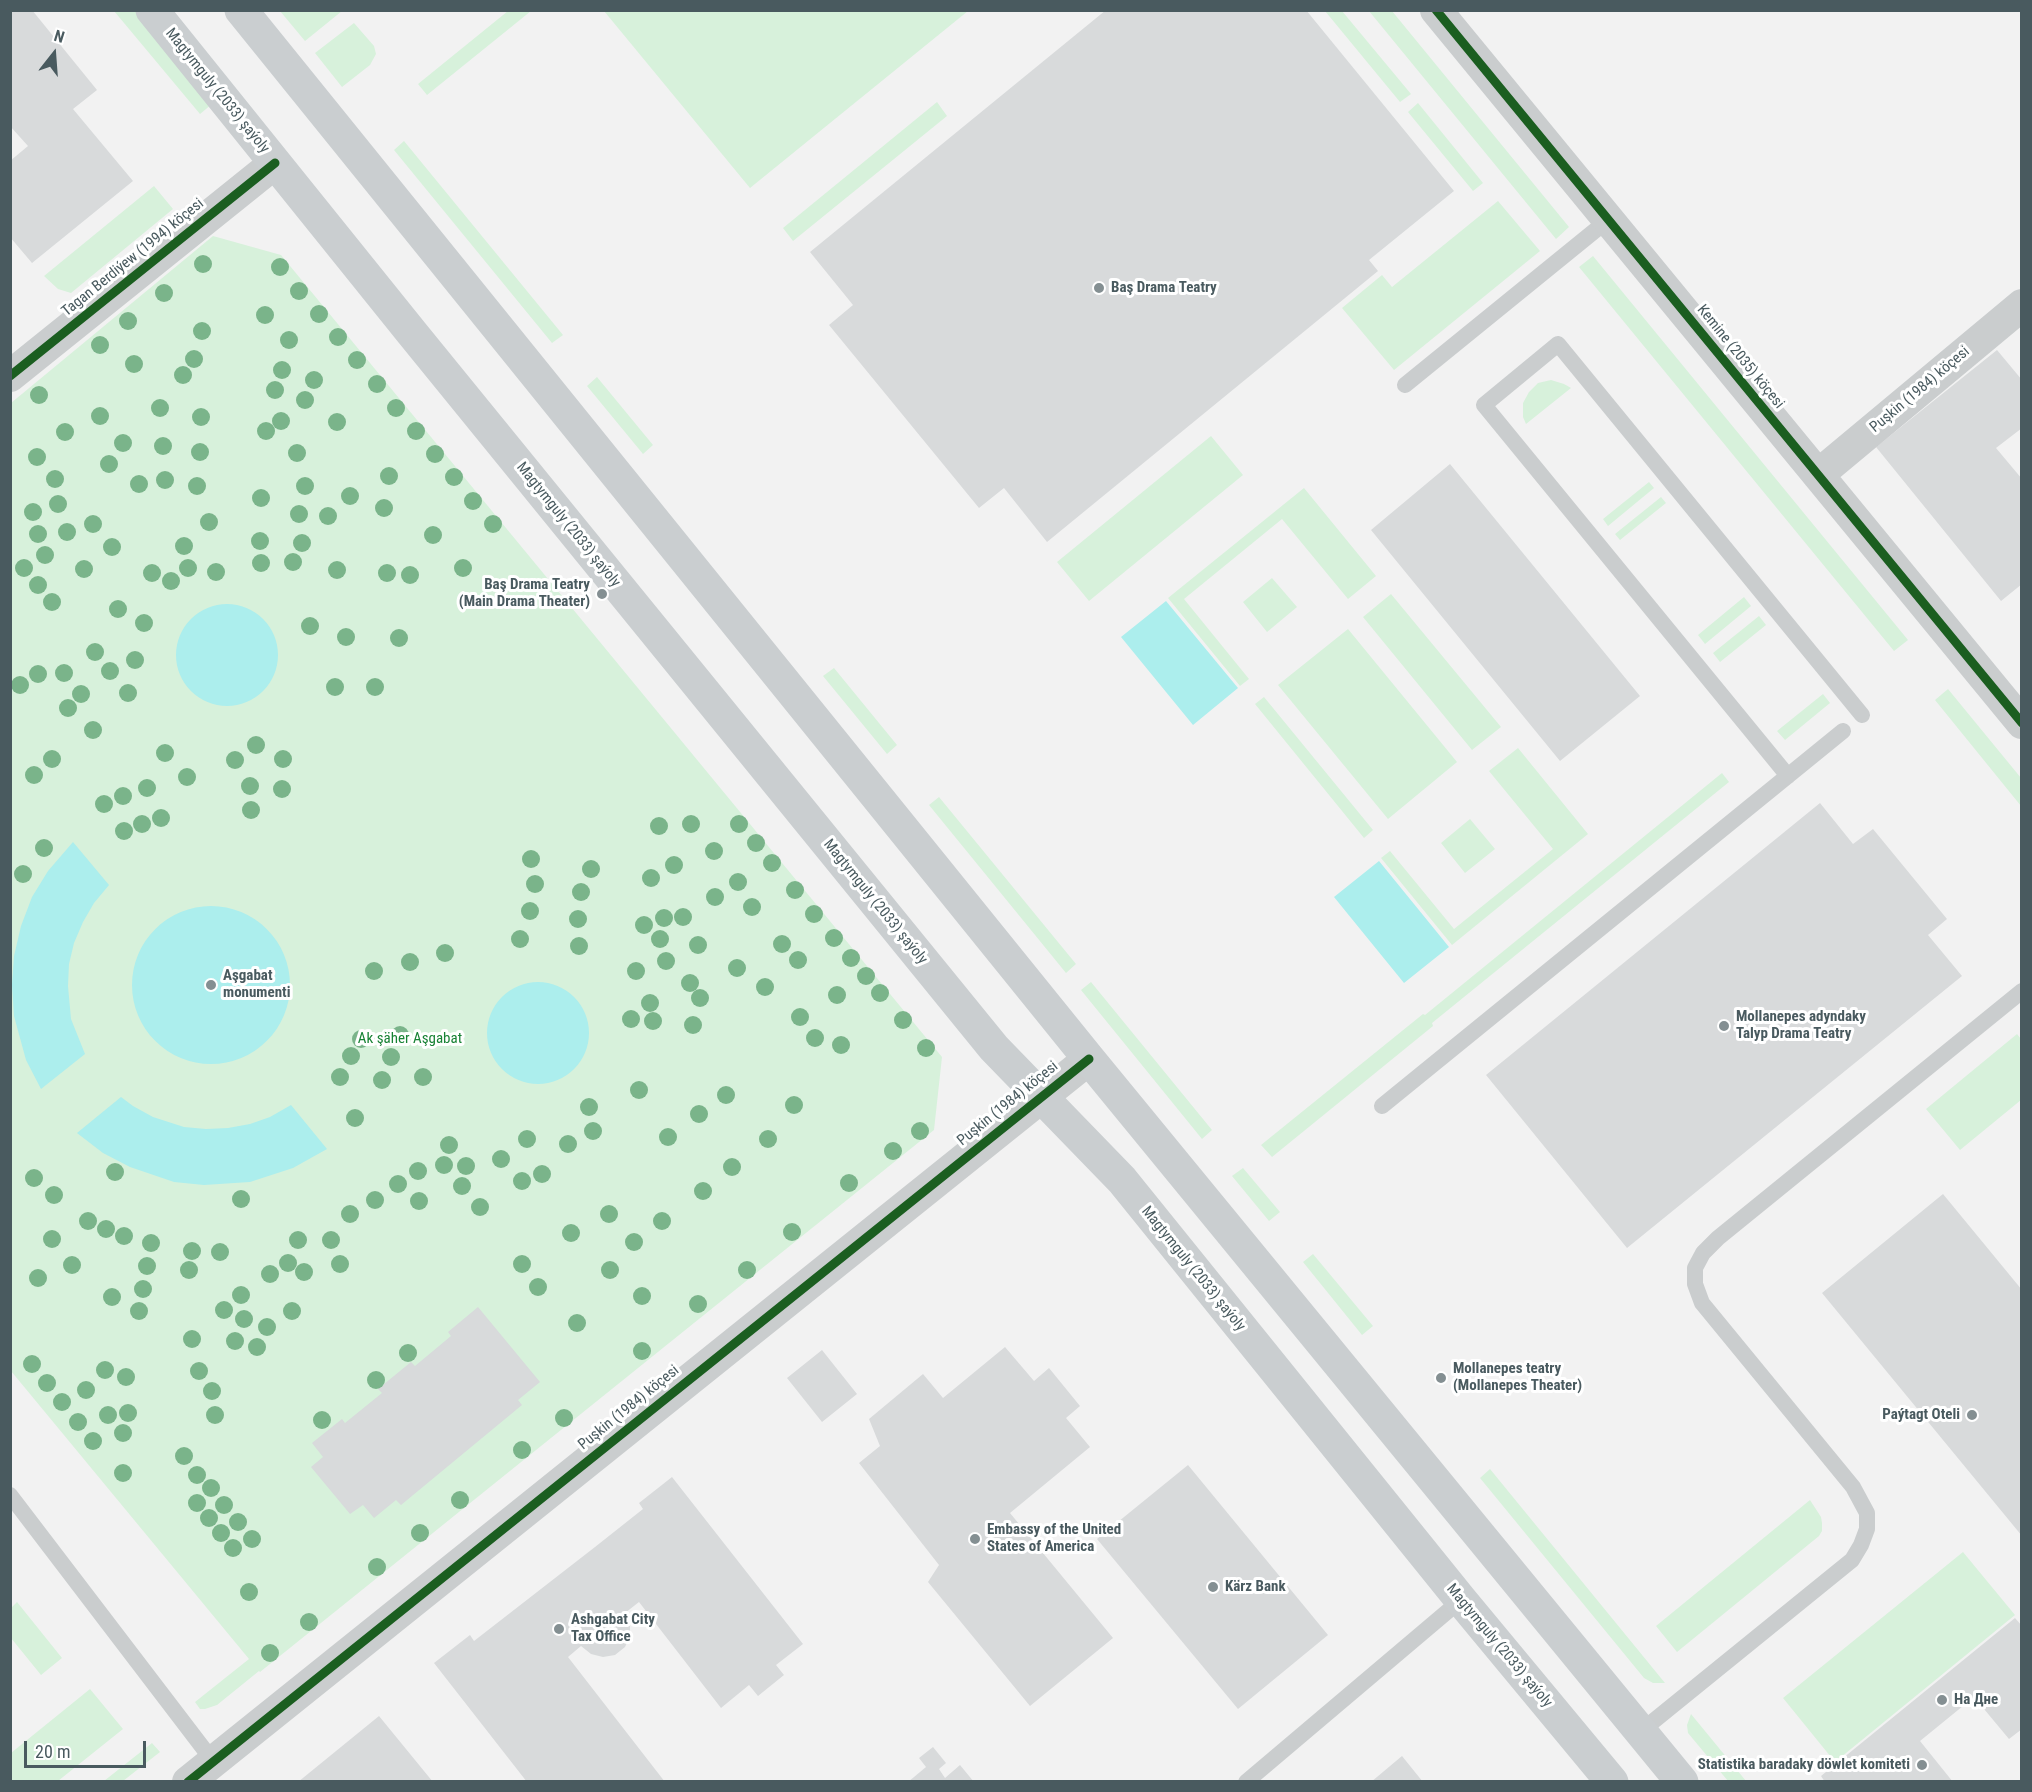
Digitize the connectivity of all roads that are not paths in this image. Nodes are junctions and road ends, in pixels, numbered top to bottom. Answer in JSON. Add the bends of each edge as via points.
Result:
{"nodes":[{"id":1,"x":152,"y":10,"type":"edge"},
{"id":2,"x":241,"y":10,"type":"edge"},
{"id":3,"x":1436,"y":10,"type":"edge"},
{"id":4,"x":274,"y":163,"type":"junction"},
{"id":5,"x":1608,"y":220,"type":"junction"},
{"id":6,"x":2018,"y":317,"type":"edge"},
{"id":7,"x":10,"y":376,"type":"edge"},
{"id":8,"x":1405,"y":384,"type":"dead end"},
{"id":9,"x":1818,"y":475,"type":"junction"},
{"id":10,"x":1862,"y":715,"type":"dead end"},
{"id":11,"x":2022,"y":723,"type":"edge"},
{"id":12,"x":1843,"y":731,"type":"dead end"},
{"id":13,"x":1788,"y":776,"type":"junction"},
{"id":14,"x":2022,"y":991,"type":"edge"},
{"id":15,"x":1089,"y":1059,"type":"junction"},
{"id":16,"x":1041,"y":1097,"type":"junction"},
{"id":17,"x":1382,"y":1106,"type":"dead end"},
{"id":18,"x":10,"y":1496,"type":"edge"},
{"id":19,"x":1461,"y":1600,"type":"junction"},
{"id":20,"x":1640,"y":1732,"type":"junction"},
{"id":21,"x":213,"y":1761,"type":"junction"},
{"id":22,"x":188,"y":1782,"type":"edge"},
{"id":23,"x":1246,"y":1782,"type":"edge"},
{"id":24,"x":1612,"y":1782,"type":"edge"},
{"id":25,"x":1682,"y":1782,"type":"edge"}],
"edges":[{"from":1,"to":4,"type":"main road","name":"Magtymguly (2033) şaýoly"},
{"from":2,"to":15,"type":"main road"},
{"from":3,"to":5,"type":"street","name":"Kemine (2035) köçesi"},
{"from":4,"to":7,"type":"street","name":"Tagan Berdiýew (1994) köçesi"},
{"from":4,"to":16,"type":"main road","name":"Magtymguly (2033) şaýoly","via":[[994,1048]]},
{"from":5,"to":8,"type":"lane"},
{"from":5,"to":9,"type":"street","name":"Kemine (2035) köçesi"},
{"from":6,"to":9,"type":"street","name":"Puşkin (1984) köçesi"},
{"from":9,"to":11,"type":"street","name":"Kemine (2035) köçesi"},
{"from":10,"to":13,"type":"lane","via":[[1558,344],[1484,405]]},
{"from":12,"to":13,"type":"lane"},
{"from":13,"to":17,"type":"lane"},
{"from":14,"to":20,"type":"lane","via":[[1718,1238],[1695,1268],[1695,1284],[1702,1303],[1853,1487],[1867,1513],[1867,1529],[1852,1560]]},
{"from":15,"to":16,"type":"street","name":"Puşkin (1984) köçesi"},
{"from":15,"to":20,"type":"main road"},
{"from":16,"to":19,"type":"main road","name":"Magtymguly (2033) şaýoly","via":[[1122,1180]]},
{"from":16,"to":21,"type":"street","name":"Puşkin (1984) köçesi"},
{"from":18,"to":21,"type":"lane"},
{"from":19,"to":23,"type":"lane"},
{"from":19,"to":24,"type":"main road","name":"Magtymguly (2033) şaýoly"},
{"from":20,"to":25,"type":"main road"},
{"from":21,"to":22,"type":"street","name":"Puşkin (1984) köçesi"}]}
